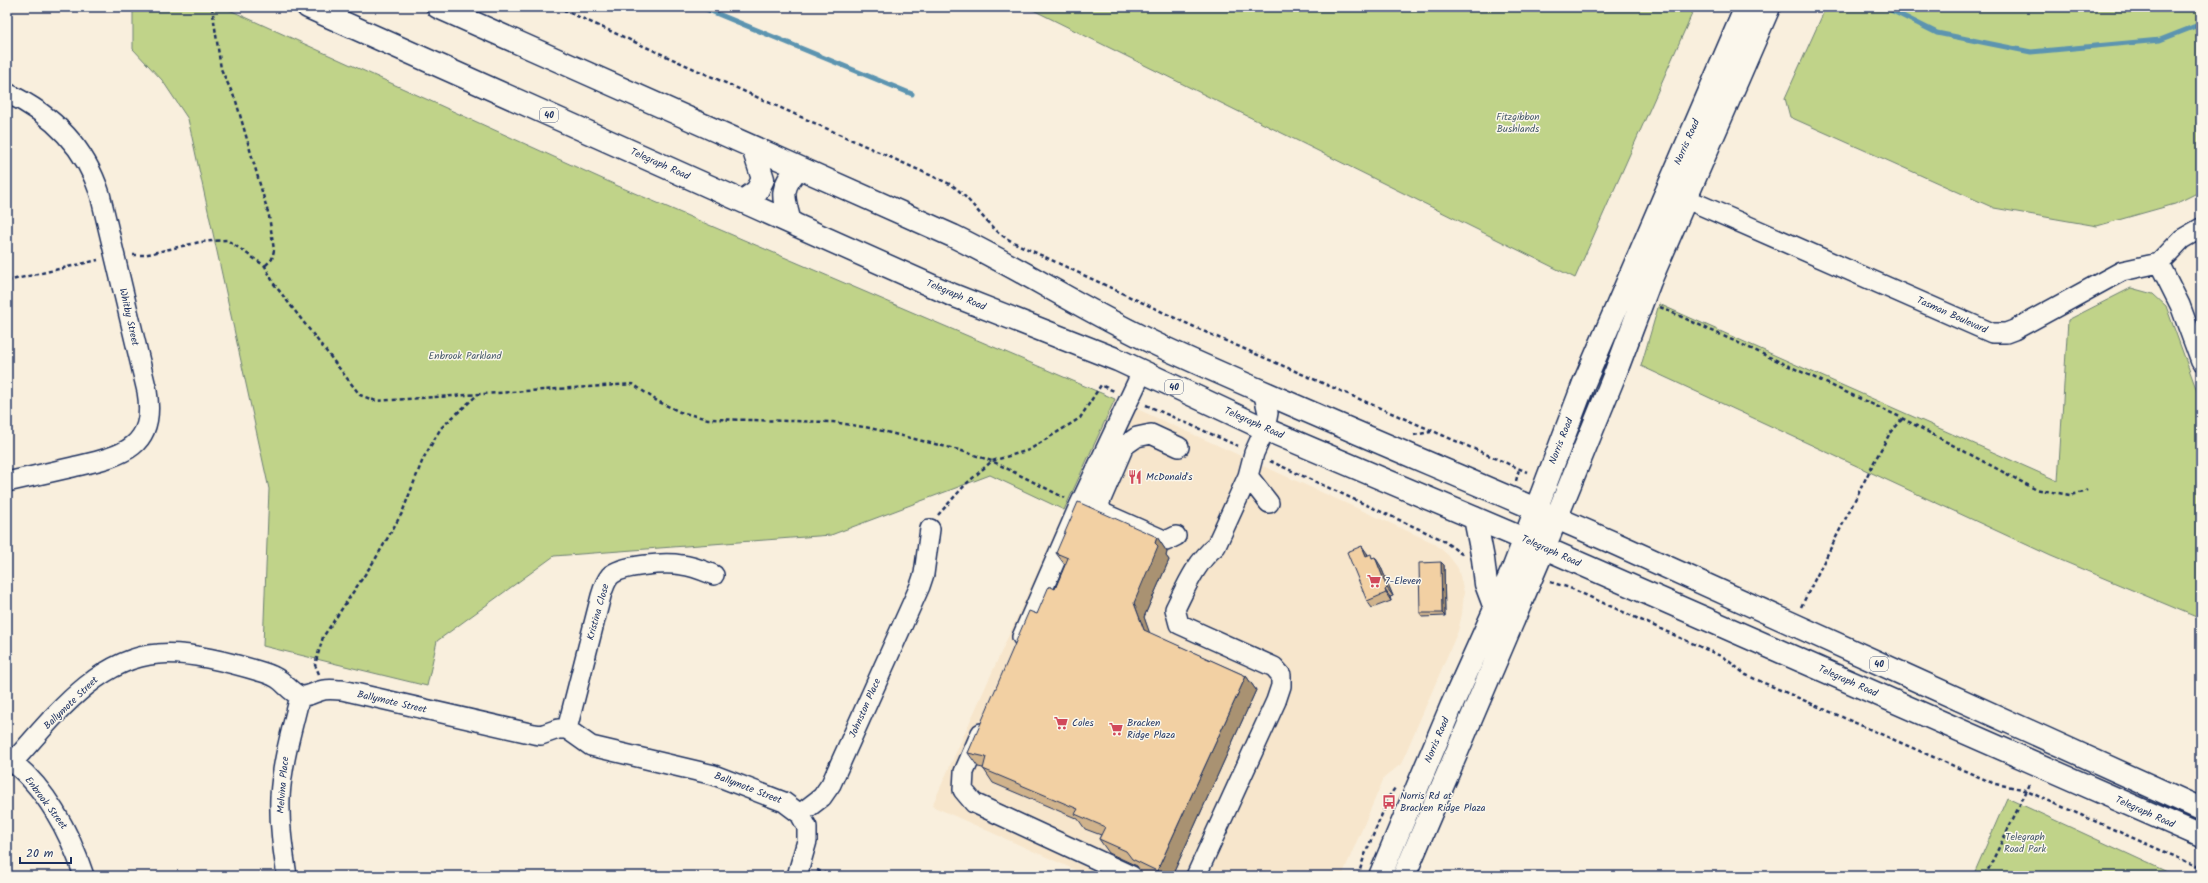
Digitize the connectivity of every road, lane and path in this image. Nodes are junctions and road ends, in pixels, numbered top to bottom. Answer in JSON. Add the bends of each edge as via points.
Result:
{"nodes":[{"id":1,"x":212,"y":7,"type":"edge"},
{"id":2,"x":308,"y":7,"type":"edge"},
{"id":3,"x":438,"y":7,"type":"edge"},
{"id":4,"x":557,"y":7,"type":"edge"},
{"id":5,"x":1746,"y":7,"type":"edge"},
{"id":6,"x":1770,"y":7,"type":"edge"},
{"id":7,"x":7,"y":93,"type":"edge"},
{"id":8,"x":753,"y":148,"type":"junction"},
{"id":9,"x":800,"y":168,"type":"junction"},
{"id":10,"x":1666,"y":190,"type":"junction"},
{"id":11,"x":1686,"y":199,"type":"junction"},
{"id":12,"x":743,"y":201,"type":"junction"},
{"id":13,"x":790,"y":222,"type":"junction"},
{"id":14,"x":2201,"y":228,"type":"edge"},
{"id":15,"x":126,"y":254,"type":"dead end"},
{"id":16,"x":104,"y":259,"type":"dead end"},
{"id":17,"x":2159,"y":263,"type":"junction"},
{"id":18,"x":265,"y":266,"type":"junction"},
{"id":19,"x":7,"y":281,"type":"edge"},
{"id":20,"x":1642,"y":301,"type":"junction"},
{"id":21,"x":2201,"y":362,"type":"edge"},
{"id":22,"x":1142,"y":372,"type":"junction"},
{"id":23,"x":1263,"y":391,"type":"junction"},
{"id":24,"x":477,"y":396,"type":"junction"},
{"id":25,"x":1130,"y":398,"type":"junction"},
{"id":26,"x":1903,"y":418,"type":"junction"},
{"id":27,"x":1265,"y":429,"type":"junction"},
{"id":28,"x":1179,"y":447,"type":"dead end"},
{"id":29,"x":1254,"y":453,"type":"junction"},
{"id":30,"x":992,"y":461,"type":"junction"},
{"id":31,"x":1519,"y":469,"type":"junction"},
{"id":32,"x":1527,"y":472,"type":"dead end"},
{"id":33,"x":1518,"y":475,"type":"dead end"},
{"id":34,"x":1248,"y":476,"type":"junction"},
{"id":35,"x":7,"y":482,"type":"edge"},
{"id":36,"x":2087,"y":490,"type":"dead end"},
{"id":37,"x":1269,"y":503,"type":"dead end"},
{"id":38,"x":1079,"y":506,"type":"junction"},
{"id":39,"x":1535,"y":509,"type":"junction"},
{"id":40,"x":1475,"y":518,"type":"junction"},
{"id":41,"x":1556,"y":518,"type":"junction"},
{"id":42,"x":930,"y":529,"type":"joint"},
{"id":43,"x":1176,"y":536,"type":"dead end"},
{"id":44,"x":1524,"y":539,"type":"junction"},
{"id":45,"x":1544,"y":548,"type":"junction"},
{"id":46,"x":1469,"y":559,"type":"dead end"},
{"id":47,"x":714,"y":575,"type":"dead end"},
{"id":48,"x":1553,"y":583,"type":"dead end"},
{"id":49,"x":1495,"y":608,"type":"junction"},
{"id":50,"x":1793,"y":623,"type":"junction"},
{"id":51,"x":1014,"y":657,"type":"edge"},
{"id":52,"x":321,"y":681,"type":"dead end"},
{"id":53,"x":300,"y":696,"type":"junction"},
{"id":54,"x":989,"y":714,"type":"edge"},
{"id":55,"x":567,"y":729,"type":"junction"},
{"id":56,"x":10,"y":760,"type":"edge"},
{"id":57,"x":2037,"y":764,"type":"junction"},
{"id":58,"x":2028,"y":792,"type":"junction"},
{"id":59,"x":2201,"y":809,"type":"edge"},
{"id":60,"x":800,"y":814,"type":"junction"},
{"id":61,"x":2201,"y":836,"type":"edge"},
{"id":62,"x":2201,"y":868,"type":"edge"},
{"id":63,"x":84,"y":876,"type":"edge"},
{"id":64,"x":287,"y":876,"type":"edge"},
{"id":65,"x":797,"y":876,"type":"edge"},
{"id":66,"x":1132,"y":876,"type":"edge"},
{"id":67,"x":1196,"y":876,"type":"edge"},
{"id":68,"x":1380,"y":876,"type":"edge"},
{"id":69,"x":1404,"y":876,"type":"edge"},
{"id":70,"x":1985,"y":876,"type":"edge"}],
"edges":[{"from":1,"to":18,"type":"path","via":[[221,70],[236,101],[269,216],[274,250],[272,259]]},
{"from":2,"to":12,"type":"main road","name":"Telegraph Road","number":"40"},
{"from":3,"to":8,"type":"main road","number":"40"},
{"from":4,"to":31,"type":"path","via":[[947,182],[964,194],[993,229],[1015,243],[1210,335]]},
{"from":5,"to":10,"type":"main road","name":"Norris Road"},
{"from":6,"to":11,"type":"main road"},
{"from":7,"to":35,"type":"street","name":"Whitby Street","via":[[36,108],[59,127],[72,140],[90,169],[102,202],[149,413],[142,435],[125,453]]},
{"from":8,"to":9,"type":"main road","number":"40"},
{"from":8,"to":12,"type":"main road","via":[[763,179],[757,191]]},
{"from":9,"to":13,"type":"main road","via":[[789,179],[785,188],[784,200]]},
{"from":9,"to":23,"type":"main road","number":"40","via":[[987,252],[1109,320]]},
{"from":10,"to":11,"type":"street","name":"Tasman Boulevard"},
{"from":10,"to":39,"type":"main road","name":"Norris Road","via":[[1584,383]]},
{"from":11,"to":17,"type":"street","name":"Tasman Boulevard","via":[[1992,333],[2014,330],[2122,271]]},
{"from":11,"to":20,"type":"main road"},
{"from":12,"to":13,"type":"main road","name":"Telegraph Road","number":"40"},
{"from":13,"to":22,"type":"main road","name":"Telegraph Road","number":"40","via":[[950,294],[1068,339]]},
{"from":14,"to":17,"type":"street","via":[[2182,239]]},
{"from":15,"to":18,"type":"path","via":[[144,255],[200,242],[227,240]]},
{"from":16,"to":19,"type":"path"},
{"from":17,"to":21,"type":"street","via":[[2180,304]]},
{"from":18,"to":24,"type":"path","via":[[274,284],[360,395],[376,401]]},
{"from":20,"to":26,"type":"path"},
{"from":20,"to":41,"type":"main road"},
{"from":22,"to":25,"type":"street"},
{"from":22,"to":27,"type":"main road","name":"Telegraph Road","number":"40"},
{"from":23,"to":27,"type":"street","via":[[1268,413]]},
{"from":23,"to":39,"type":"main road","number":"40","via":[[1379,444]]},
{"from":24,"to":30,"type":"path","via":[[633,384],[657,402],[680,412],[708,419],[833,422],[870,428]]},
{"from":24,"to":52,"type":"path","via":[[441,428],[423,459],[402,514],[323,637],[316,665]]},
{"from":25,"to":29,"type":"path"},
{"from":25,"to":30,"type":"path","via":[[1101,385],[1080,418],[1029,450]]},
{"from":25,"to":38,"type":"street"},
{"from":26,"to":36,"type":"path","via":[[2035,489],[2070,495]]},
{"from":26,"to":50,"type":"path","via":[[1889,435],[1874,462]]},
{"from":27,"to":29,"type":"street"},
{"from":27,"to":40,"type":"main road","name":"Telegraph Road","number":"40"},
{"from":28,"to":43,"type":"street","via":[[1151,434],[1137,437],[1124,446],[1099,504],[1102,513],[1166,541]]},
{"from":29,"to":34,"type":"street"},
{"from":29,"to":46,"type":"path","via":[[1441,539]]},
{"from":30,"to":38,"type":"path"},
{"from":30,"to":42,"type":"path","via":[[940,512]]},
{"from":31,"to":32,"type":"path"},
{"from":31,"to":33,"type":"path"},
{"from":34,"to":37,"type":"street"},
{"from":34,"to":67,"type":"street","via":[[1216,546],[1192,576],[1175,610],[1179,624],[1274,667],[1281,675],[1281,686]]},
{"from":38,"to":51,"type":"street"},
{"from":39,"to":41,"type":"main road","number":"40"},
{"from":39,"to":44,"type":"main road","name":"Norris Road"},
{"from":40,"to":44,"type":"main road","name":"Telegraph Road","number":"40"},
{"from":40,"to":49,"type":"main road","via":[[1486,584]]},
{"from":41,"to":45,"type":"main road"},
{"from":41,"to":50,"type":"main road","number":"40"},
{"from":42,"to":60,"type":"street","name":"Johnston Place","via":[[920,586],[831,784],[822,797]]},
{"from":44,"to":45,"type":"main road","name":"Telegraph Road","number":"40"},
{"from":44,"to":49,"type":"main road","name":"Norris Road"},
{"from":45,"to":57,"type":"main road","name":"Telegraph Road","number":"40"},
{"from":45,"to":69,"type":"main road"},
{"from":47,"to":55,"type":"street","name":"Kristina Close","via":[[690,566],[674,564],[624,569],[606,581]]},
{"from":48,"to":58,"type":"path","via":[[1570,588],[1725,658],[1746,675],[1805,701],[1995,784]]},
{"from":49,"to":68,"type":"main road","name":"Norris Road"},
{"from":50,"to":59,"type":"main road","number":"40","via":[[2013,726]]},
{"from":53,"to":55,"type":"street","name":"Ballymote Street","via":[[325,690],[342,690],[534,734],[541,735],[558,729]]},
{"from":53,"to":56,"type":"street","name":"Ballymote Street","via":[[274,676],[250,669],[181,654],[142,656],[116,665],[88,684]]},
{"from":53,"to":64,"type":"street","name":"Melvina Place","via":[[283,766],[280,798],[281,833]]},
{"from":54,"to":66,"type":"street","via":[[964,772],[963,790],[974,803]]},
{"from":55,"to":60,"type":"street","name":"Ballymote Street","via":[[591,746],[733,781],[784,802]]},
{"from":56,"to":63,"type":"street","name":"Enbrook Street","via":[[41,794],[67,832]]},
{"from":57,"to":58,"type":"path"},
{"from":57,"to":61,"type":"main road","name":"Telegraph Road","number":"40"},
{"from":58,"to":62,"type":"path"},
{"from":58,"to":70,"type":"path"},
{"from":60,"to":65,"type":"street","via":[[808,835]]}]}
